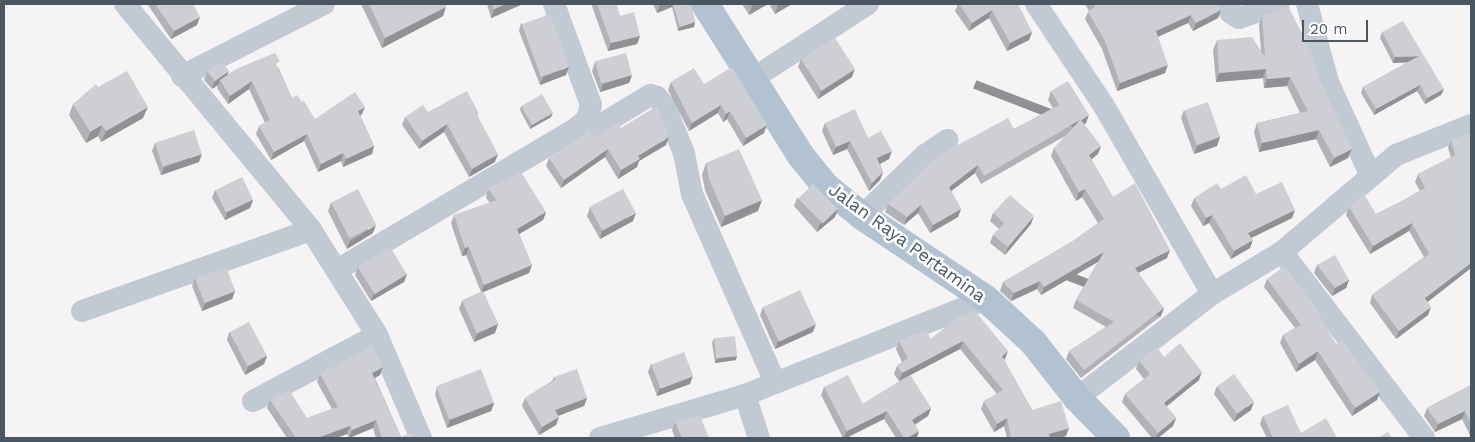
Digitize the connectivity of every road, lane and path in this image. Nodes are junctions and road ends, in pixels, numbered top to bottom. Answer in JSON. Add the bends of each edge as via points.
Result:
{"nodes":[{"id":1,"x":125,"y":4,"type":"edge"},
{"id":2,"x":324,"y":4,"type":"edge"},
{"id":3,"x":554,"y":4,"type":"edge"},
{"id":4,"x":705,"y":4,"type":"edge"},
{"id":5,"x":868,"y":4,"type":"edge"},
{"id":6,"x":1036,"y":4,"type":"edge"},
{"id":7,"x":1224,"y":4,"type":"edge"},
{"id":8,"x":1279,"y":4,"type":"edge"},
{"id":9,"x":1307,"y":4,"type":"edge"},
{"id":10,"x":182,"y":76,"type":"junction"},
{"id":11,"x":752,"y":80,"type":"junction"},
{"id":12,"x":587,"y":119,"type":"junction"},
{"id":13,"x":1471,"y":125,"type":"edge"},
{"id":14,"x":947,"y":140,"type":"dead end"},
{"id":15,"x":1370,"y":174,"type":"junction"},
{"id":16,"x":862,"y":216,"type":"junction"},
{"id":17,"x":311,"y":230,"type":"junction"},
{"id":18,"x":1282,"y":252,"type":"junction"},
{"id":19,"x":337,"y":270,"type":"junction"},
{"id":20,"x":1212,"y":294,"type":"junction"},
{"id":21,"x":986,"y":299,"type":"junction"},
{"id":22,"x":82,"y":312,"type":"dead end"},
{"id":23,"x":377,"y":335,"type":"junction"},
{"id":24,"x":775,"y":382,"type":"junction"},
{"id":25,"x":745,"y":395,"type":"junction"},
{"id":26,"x":1077,"y":398,"type":"junction"},
{"id":27,"x":253,"y":401,"type":"dead end"},
{"id":28,"x":421,"y":438,"type":"edge"},
{"id":29,"x":600,"y":438,"type":"edge"},
{"id":30,"x":759,"y":438,"type":"edge"},
{"id":31,"x":1116,"y":438,"type":"edge"},
{"id":32,"x":1424,"y":438,"type":"edge"}],
"edges":[{"from":1,"to":10,"type":"street"},
{"from":2,"to":10,"type":"street"},
{"from":3,"to":12,"type":"street","via":[[591,104]]},
{"from":4,"to":11,"type":"main road","name":"Jalan Raya Pertamina"},
{"from":5,"to":11,"type":"street"},
{"from":6,"to":20,"type":"street","via":[[1104,106]]},
{"from":7,"to":8,"type":"street","via":[[1239,18]]},
{"from":9,"to":15,"type":"street","via":[[1328,82]]},
{"from":10,"to":17,"type":"street"},
{"from":11,"to":16,"type":"main road","name":"Jalan Raya Pertamina","via":[[801,156],[825,186]]},
{"from":12,"to":19,"type":"street","via":[[574,130]]},
{"from":12,"to":24,"type":"street","via":[[593,126],[599,126],[650,95],[657,97],[665,107],[684,153],[692,194]]},
{"from":13,"to":15,"type":"street","via":[[1396,155]]},
{"from":14,"to":16,"type":"street","via":[[926,155]]},
{"from":15,"to":18,"type":"street"},
{"from":16,"to":21,"type":"main road","name":"Jalan Raya Pertamina"},
{"from":17,"to":19,"type":"street"},
{"from":17,"to":22,"type":"street"},
{"from":18,"to":20,"type":"street"},
{"from":18,"to":32,"type":"street"},
{"from":19,"to":23,"type":"street"},
{"from":20,"to":26,"type":"street"},
{"from":21,"to":24,"type":"street"},
{"from":21,"to":26,"type":"main road","name":"Jalan Raya Pertamina","via":[[1033,342]]},
{"from":23,"to":27,"type":"street"},
{"from":23,"to":28,"type":"street"},
{"from":24,"to":25,"type":"street"},
{"from":25,"to":29,"type":"street"},
{"from":25,"to":30,"type":"street"},
{"from":26,"to":31,"type":"main road","name":"Jalan Raya Pertamina"}]}
